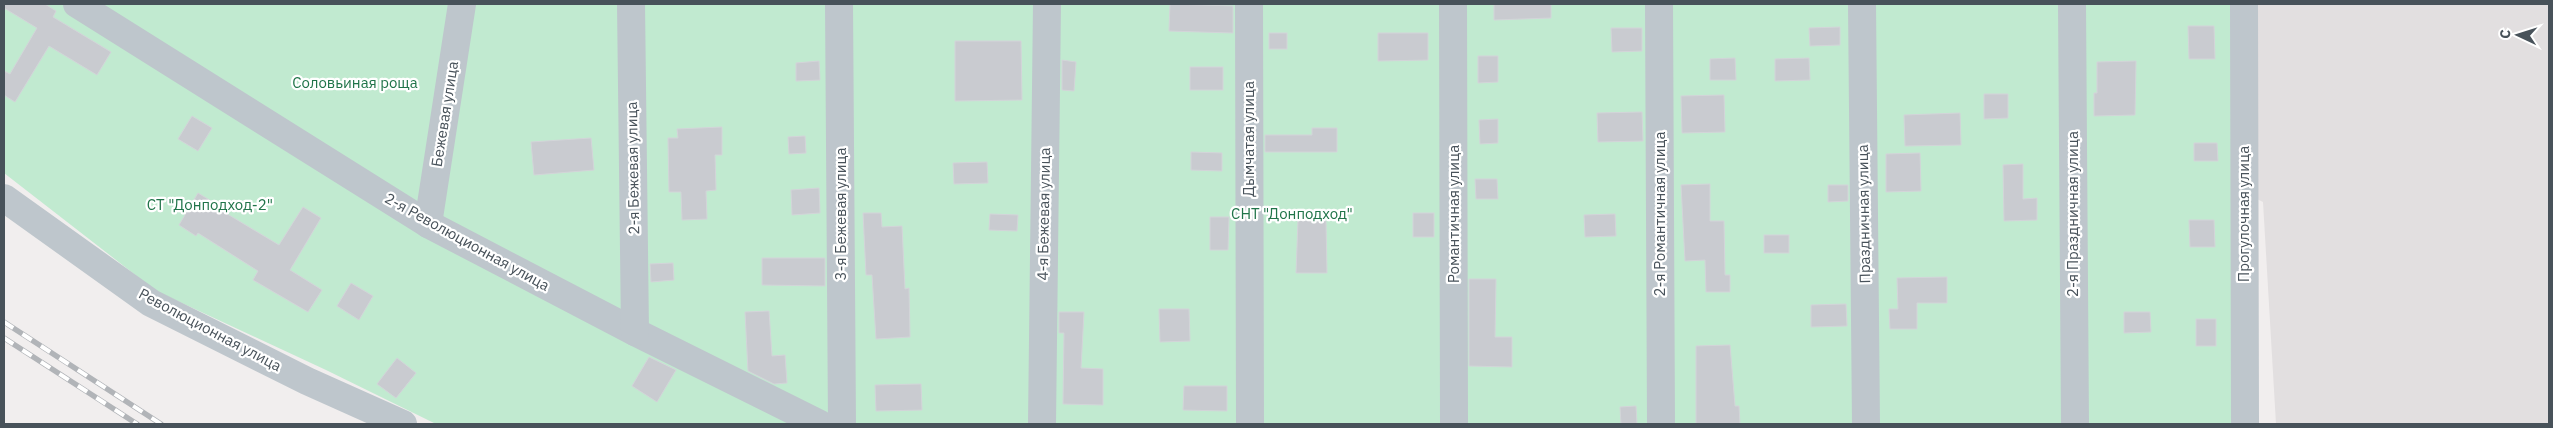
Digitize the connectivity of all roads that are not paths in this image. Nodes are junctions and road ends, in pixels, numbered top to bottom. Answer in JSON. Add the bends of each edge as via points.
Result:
{"nodes":[{"id":1,"x":77,"y":4,"type":"edge"},
{"id":2,"x":462,"y":4,"type":"edge"},
{"id":3,"x":631,"y":4,"type":"edge"},
{"id":4,"x":839,"y":4,"type":"edge"},
{"id":5,"x":1047,"y":4,"type":"edge"},
{"id":6,"x":1249,"y":4,"type":"edge"},
{"id":7,"x":1453,"y":4,"type":"edge"},
{"id":8,"x":1659,"y":4,"type":"edge"},
{"id":9,"x":1862,"y":4,"type":"edge"},
{"id":10,"x":2072,"y":4,"type":"edge"},
{"id":11,"x":2244,"y":4,"type":"edge"},
{"id":12,"x":4,"y":198,"type":"edge"},
{"id":13,"x":428,"y":224,"type":"junction"},
{"id":14,"x":635,"y":332,"type":"junction"},
{"id":15,"x":403,"y":424,"type":"edge"},
{"id":16,"x":820,"y":424,"type":"edge"},
{"id":17,"x":842,"y":424,"type":"edge"},
{"id":18,"x":1042,"y":424,"type":"edge"},
{"id":19,"x":1250,"y":424,"type":"edge"},
{"id":20,"x":1454,"y":424,"type":"edge"},
{"id":21,"x":1661,"y":424,"type":"edge"},
{"id":22,"x":1866,"y":424,"type":"edge"},
{"id":23,"x":2075,"y":424,"type":"edge"},
{"id":24,"x":2245,"y":424,"type":"edge"}],
"edges":[{"from":1,"to":13,"type":"street","name":"2-я Революционная улица"},
{"from":2,"to":13,"type":"street","name":"Бежевая улица"},
{"from":3,"to":14,"type":"street","name":"2-я Бежевая улица"},
{"from":4,"to":17,"type":"street","name":"3-я Бежевая улица"},
{"from":5,"to":18,"type":"street","name":"4-я Бежевая улица"},
{"from":6,"to":19,"type":"street","name":"Дымчатая улица"},
{"from":7,"to":20,"type":"street","name":"Романтичная улица"},
{"from":8,"to":21,"type":"street","name":"2-я Романтичная улица"},
{"from":9,"to":22,"type":"street","name":"Праздничная улица"},
{"from":10,"to":23,"type":"street","name":"2-я Праздничная улица"},
{"from":11,"to":24,"type":"street","name":"Прогулочная улица"},
{"from":12,"to":15,"type":"street","name":"Революционная улица","via":[[151,302],[307,381]]},
{"from":13,"to":14,"type":"street","name":"2-я Революционная улица"},
{"from":14,"to":16,"type":"street","name":"2-я Революционная улица"}]}
